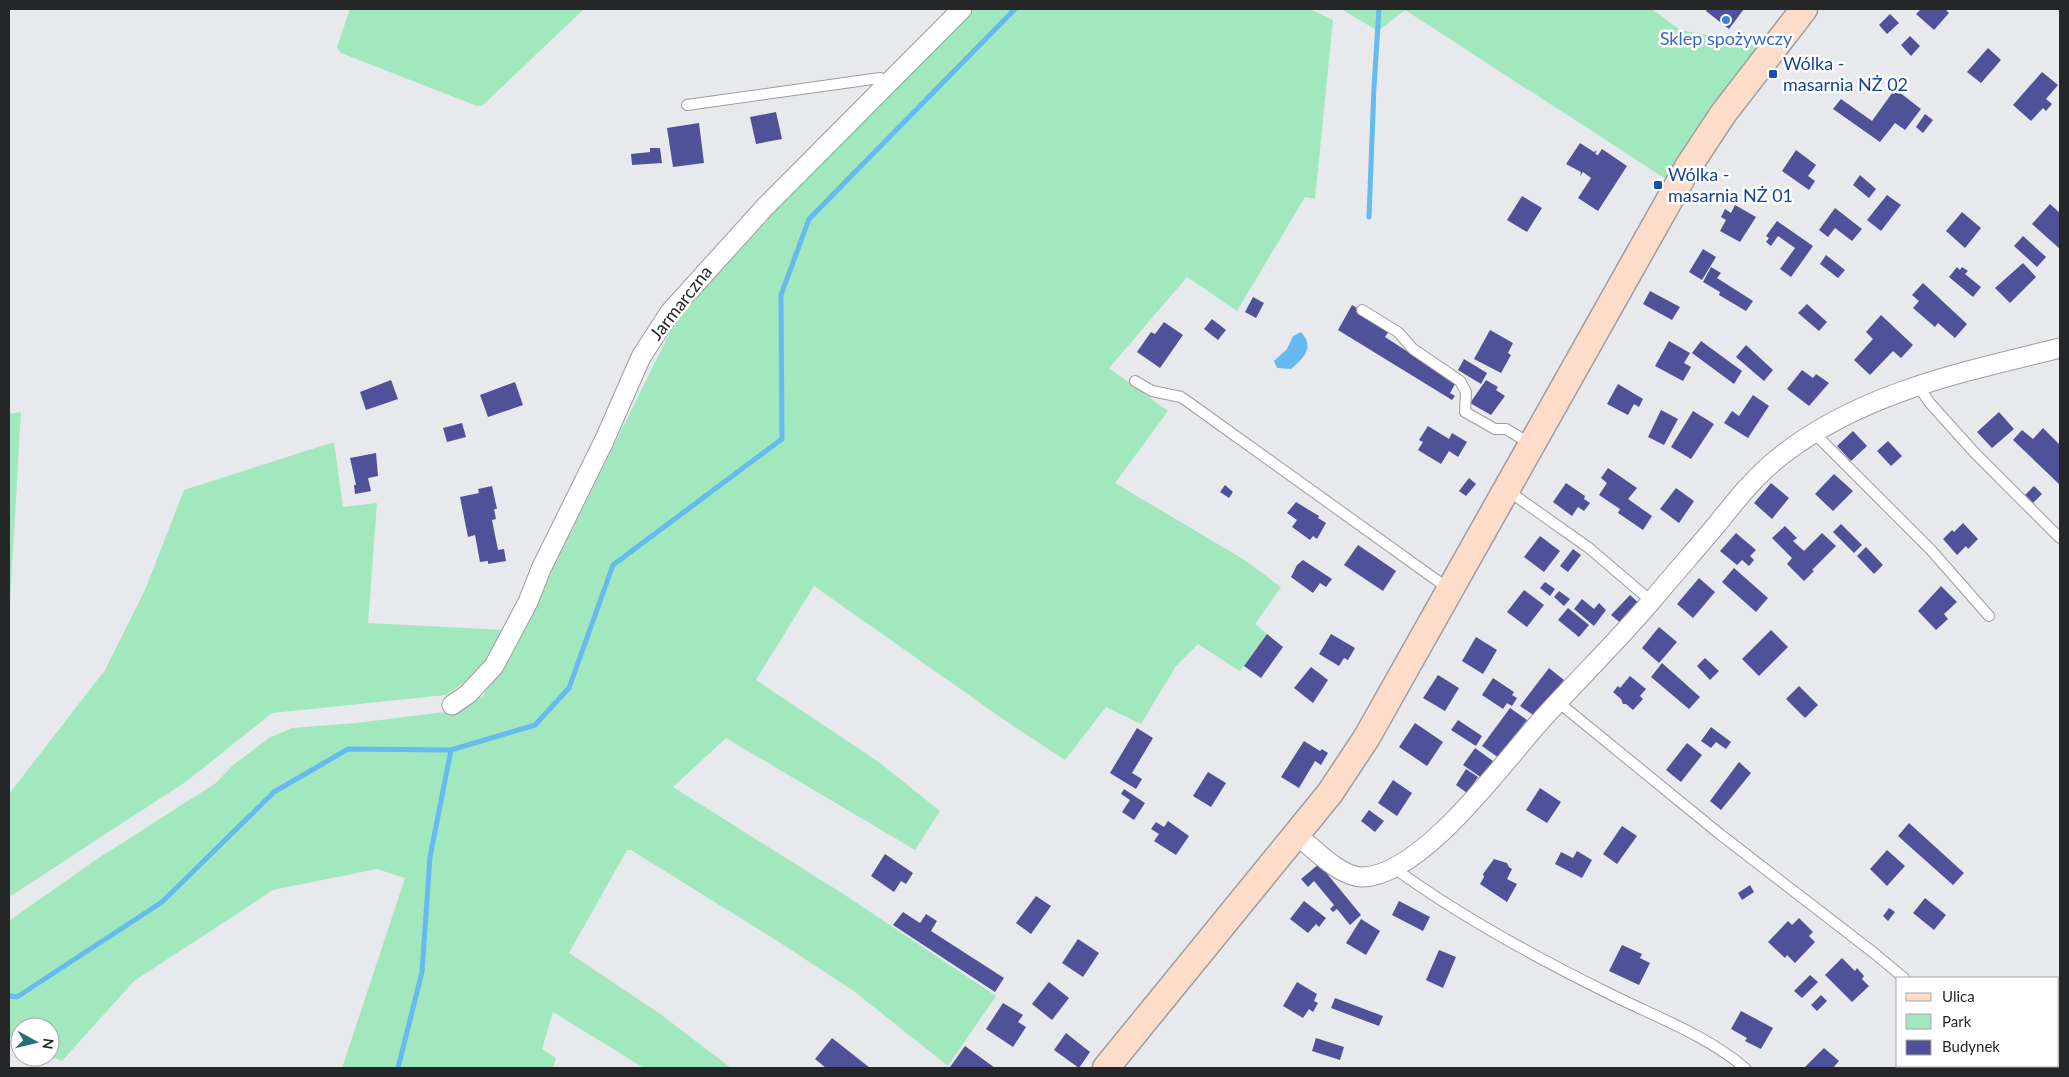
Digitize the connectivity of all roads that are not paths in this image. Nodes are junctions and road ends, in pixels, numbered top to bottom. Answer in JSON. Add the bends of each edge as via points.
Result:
{"nodes":[{"id":1,"x":962,"y":9,"type":"edge"},
{"id":2,"x":1801,"y":10,"type":"edge"},
{"id":3,"x":889,"y":84,"type":"junction"},
{"id":4,"x":687,"y":105,"type":"dead end"},
{"id":5,"x":1362,"y":310,"type":"dead end"},
{"id":6,"x":2060,"y":348,"type":"edge"},
{"id":7,"x":1135,"y":381,"type":"dead end"},
{"id":8,"x":1918,"y":385,"type":"junction"},
{"id":9,"x":1813,"y":432,"type":"junction"},
{"id":10,"x":1532,"y":444,"type":"junction"},
{"id":11,"x":1506,"y":490,"type":"junction"},
{"id":12,"x":2060,"y":538,"type":"edge"},
{"id":13,"x":1450,"y":589,"type":"junction"},
{"id":14,"x":1651,"y":601,"type":"junction"},
{"id":15,"x":1989,"y":616,"type":"dead end"},
{"id":16,"x":1558,"y":702,"type":"junction"},
{"id":17,"x":452,"y":705,"type":"dead end"},
{"id":18,"x":1297,"y":835,"type":"junction"},
{"id":19,"x":1394,"y":868,"type":"junction"},
{"id":20,"x":1903,"y":977,"type":"edge"},
{"id":21,"x":1106,"y":1068,"type":"edge"},
{"id":22,"x":1745,"y":1068,"type":"edge"}],
"edges":[{"from":1,"to":3,"type":"street","name":"Jarmarczna"},
{"from":2,"to":10,"type":"street","via":[[1692,161]]},
{"from":3,"to":4,"type":"lane","via":[[880,78]]},
{"from":3,"to":17,"type":"street","name":"Jarmarczna","via":[[764,208],[670,312],[641,358],[528,602],[494,666],[468,694]]},
{"from":5,"to":10,"type":"lane","via":[[1398,332],[1413,349],[1460,381],[1466,392],[1465,412]]},
{"from":6,"to":8,"type":"street"},
{"from":7,"to":13,"type":"lane","via":[[1152,391],[1186,400]]},
{"from":8,"to":9,"type":"street","via":[[1874,401]]},
{"from":8,"to":12,"type":"lane","via":[[1973,452]]},
{"from":9,"to":14,"type":"street","via":[[1780,456],[1739,497]]},
{"from":9,"to":15,"type":"lane","via":[[1931,550]]},
{"from":10,"to":11,"type":"street"},
{"from":11,"to":13,"type":"street"},
{"from":11,"to":14,"type":"lane","via":[[1583,543]]},
{"from":13,"to":18,"type":"street","via":[[1358,752]]},
{"from":14,"to":16,"type":"street"},
{"from":16,"to":19,"type":"street","via":[[1463,812]]},
{"from":16,"to":20,"type":"lane","via":[[1713,829]]},
{"from":18,"to":19,"type":"street","via":[[1348,875],[1370,876]]},
{"from":18,"to":21,"type":"street"},
{"from":19,"to":22,"type":"lane","via":[[1454,910],[1557,968],[1709,1042]]}]}
